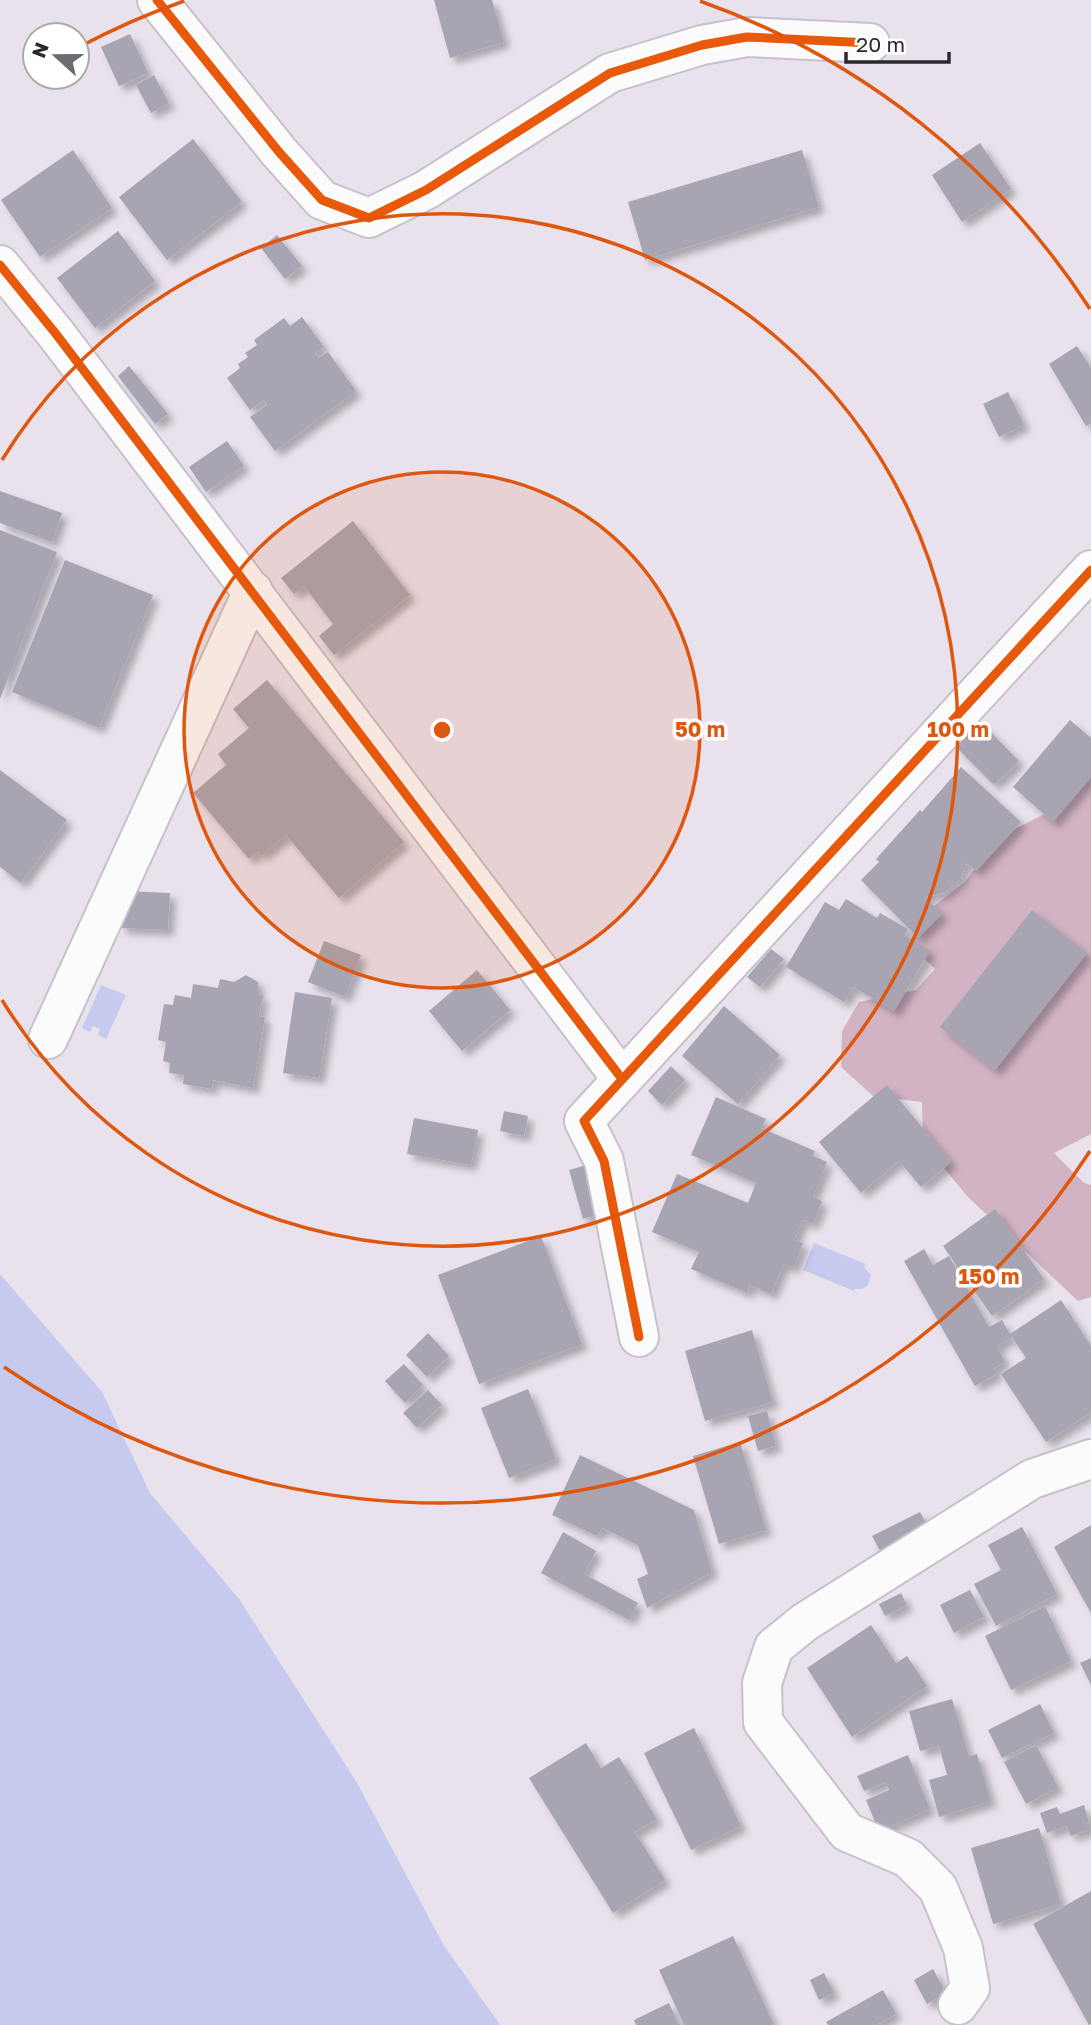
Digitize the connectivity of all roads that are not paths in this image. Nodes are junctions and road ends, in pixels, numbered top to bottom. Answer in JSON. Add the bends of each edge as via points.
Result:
{"nodes":[{"id":1,"x":158,"y":0,"type":"edge"},
{"id":2,"x":870,"y":43,"type":"dead end"},
{"id":3,"x":0,"y":265,"type":"edge"},
{"id":4,"x":1091,"y":570,"type":"edge"},
{"id":5,"x":253,"y":591,"type":"junction"},
{"id":6,"x":48,"y":1040,"type":"dead end"},
{"id":7,"x":622,"y":1079,"type":"junction"},
{"id":8,"x":639,"y":1336,"type":"dead end"},
{"id":9,"x":1091,"y":1459,"type":"edge"},
{"id":10,"x":958,"y":2005,"type":"dead end"}],
"edges":[{"from":1,"to":2,"type":"street","via":[[322,200],[369,218],[426,190],[610,73],[702,45],[747,37]]},
{"from":3,"to":5,"type":"street"},
{"from":4,"to":7,"type":"street"},
{"from":5,"to":6,"type":"street"},
{"from":5,"to":7,"type":"street"},
{"from":7,"to":8,"type":"street","via":[[584,1121],[604,1161]]},
{"from":9,"to":10,"type":"street","via":[[1032,1479],[805,1622],[774,1647],[762,1683],[763,1722],[847,1832],[908,1858],[938,1888],[963,1948],[970,1988]]}]}
